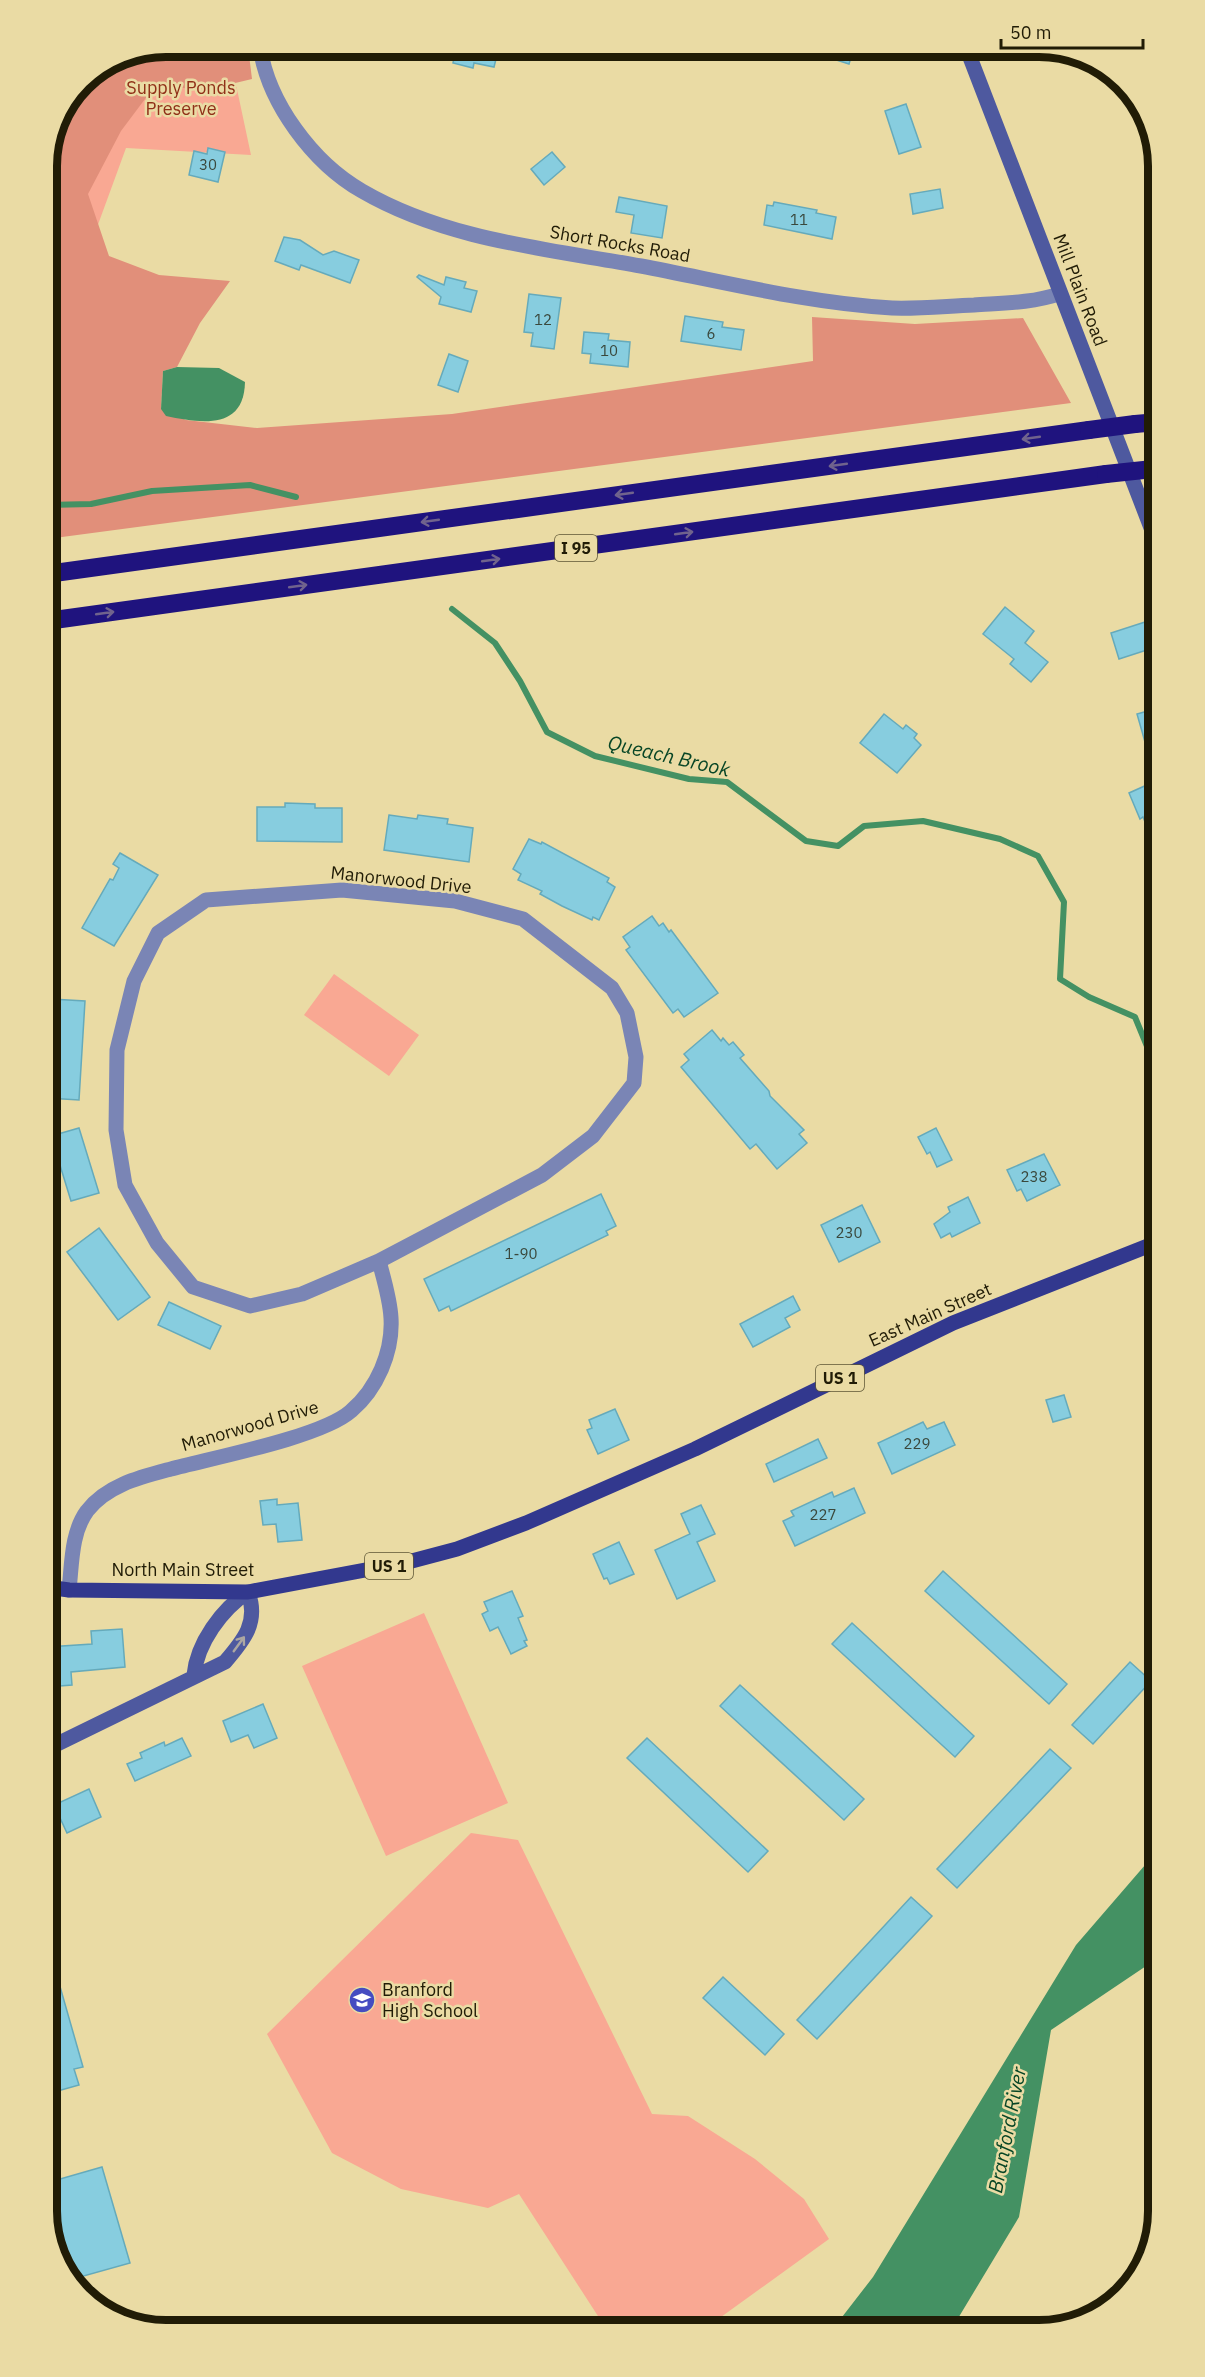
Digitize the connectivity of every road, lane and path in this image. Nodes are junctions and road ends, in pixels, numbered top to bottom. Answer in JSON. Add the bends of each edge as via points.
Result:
{"nodes":[{"id":1,"x":264,"y":57,"type":"edge"},
{"id":2,"x":970,"y":57,"type":"edge"},
{"id":3,"x":1059,"y":294,"type":"junction"},
{"id":4,"x":1148,"y":423,"type":"edge"},
{"id":5,"x":1148,"y":469,"type":"edge"},
{"id":6,"x":1148,"y":521,"type":"edge"},
{"id":7,"x":57,"y":573,"type":"edge"},
{"id":8,"x":57,"y":620,"type":"edge"},
{"id":9,"x":1148,"y":1246,"type":"edge"},
{"id":10,"x":379,"y":1261,"type":"junction"},
{"id":11,"x":526,"y":1523,"type":"joint"},
{"id":12,"x":57,"y":1588,"type":"edge"},
{"id":13,"x":69,"y":1590,"type":"junction"},
{"id":14,"x":248,"y":1592,"type":"junction"},
{"id":15,"x":194,"y":1675,"type":"junction"},
{"id":16,"x":57,"y":1744,"type":"edge"}],
"edges":[{"from":1,"to":3,"type":"street","name":"Short Rocks Road","via":[[277,98],[320,158],[383,203],[451,228],[541,249],[827,302],[894,308],[1037,300]]},
{"from":2,"to":3,"type":"street","name":"Mill Plain Road"},
{"from":3,"to":6,"type":"street","name":"Mill Plain Road"},
{"from":4,"to":7,"type":"highway","one_way":true,"bridge":true},
{"from":8,"to":5,"type":"highway","number":"I 95","one_way":true,"bridge":true},
{"from":9,"to":11,"type":"main road","name":"East Main Street","number":"US 1","via":[[953,1323],[695,1449]]},
{"from":10,"to":10,"type":"street","name":"Manorwood Drive","via":[[542,1174],[593,1136],[634,1083],[636,1057],[627,1013],[612,988],[523,919],[455,901],[342,890],[206,900],[158,933],[134,981],[117,1050],[116,1130],[125,1185],[157,1243],[193,1287],[250,1306],[302,1294]]},
{"from":10,"to":13,"type":"street","name":"Manorwood Drive","via":[[392,1319],[389,1345],[375,1382],[351,1411],[316,1430],[148,1475],[112,1490],[92,1505],[79,1526]]},
{"from":11,"to":14,"type":"main road","name":"North Main Street","number":"US 1","via":[[457,1549],[408,1562]]},
{"from":12,"to":13,"type":"main road","name":"North Main Street","number":"US 1"},
{"from":13,"to":14,"type":"main road","name":"North Main Street","number":"US 1"},
{"from":14,"to":15,"type":"street","via":[[225,1610],[201,1650]]},
{"from":15,"to":14,"type":"street","one_way":true,"via":[[225,1662],[242,1643],[251,1626]]},
{"from":15,"to":16,"type":"street"}]}
